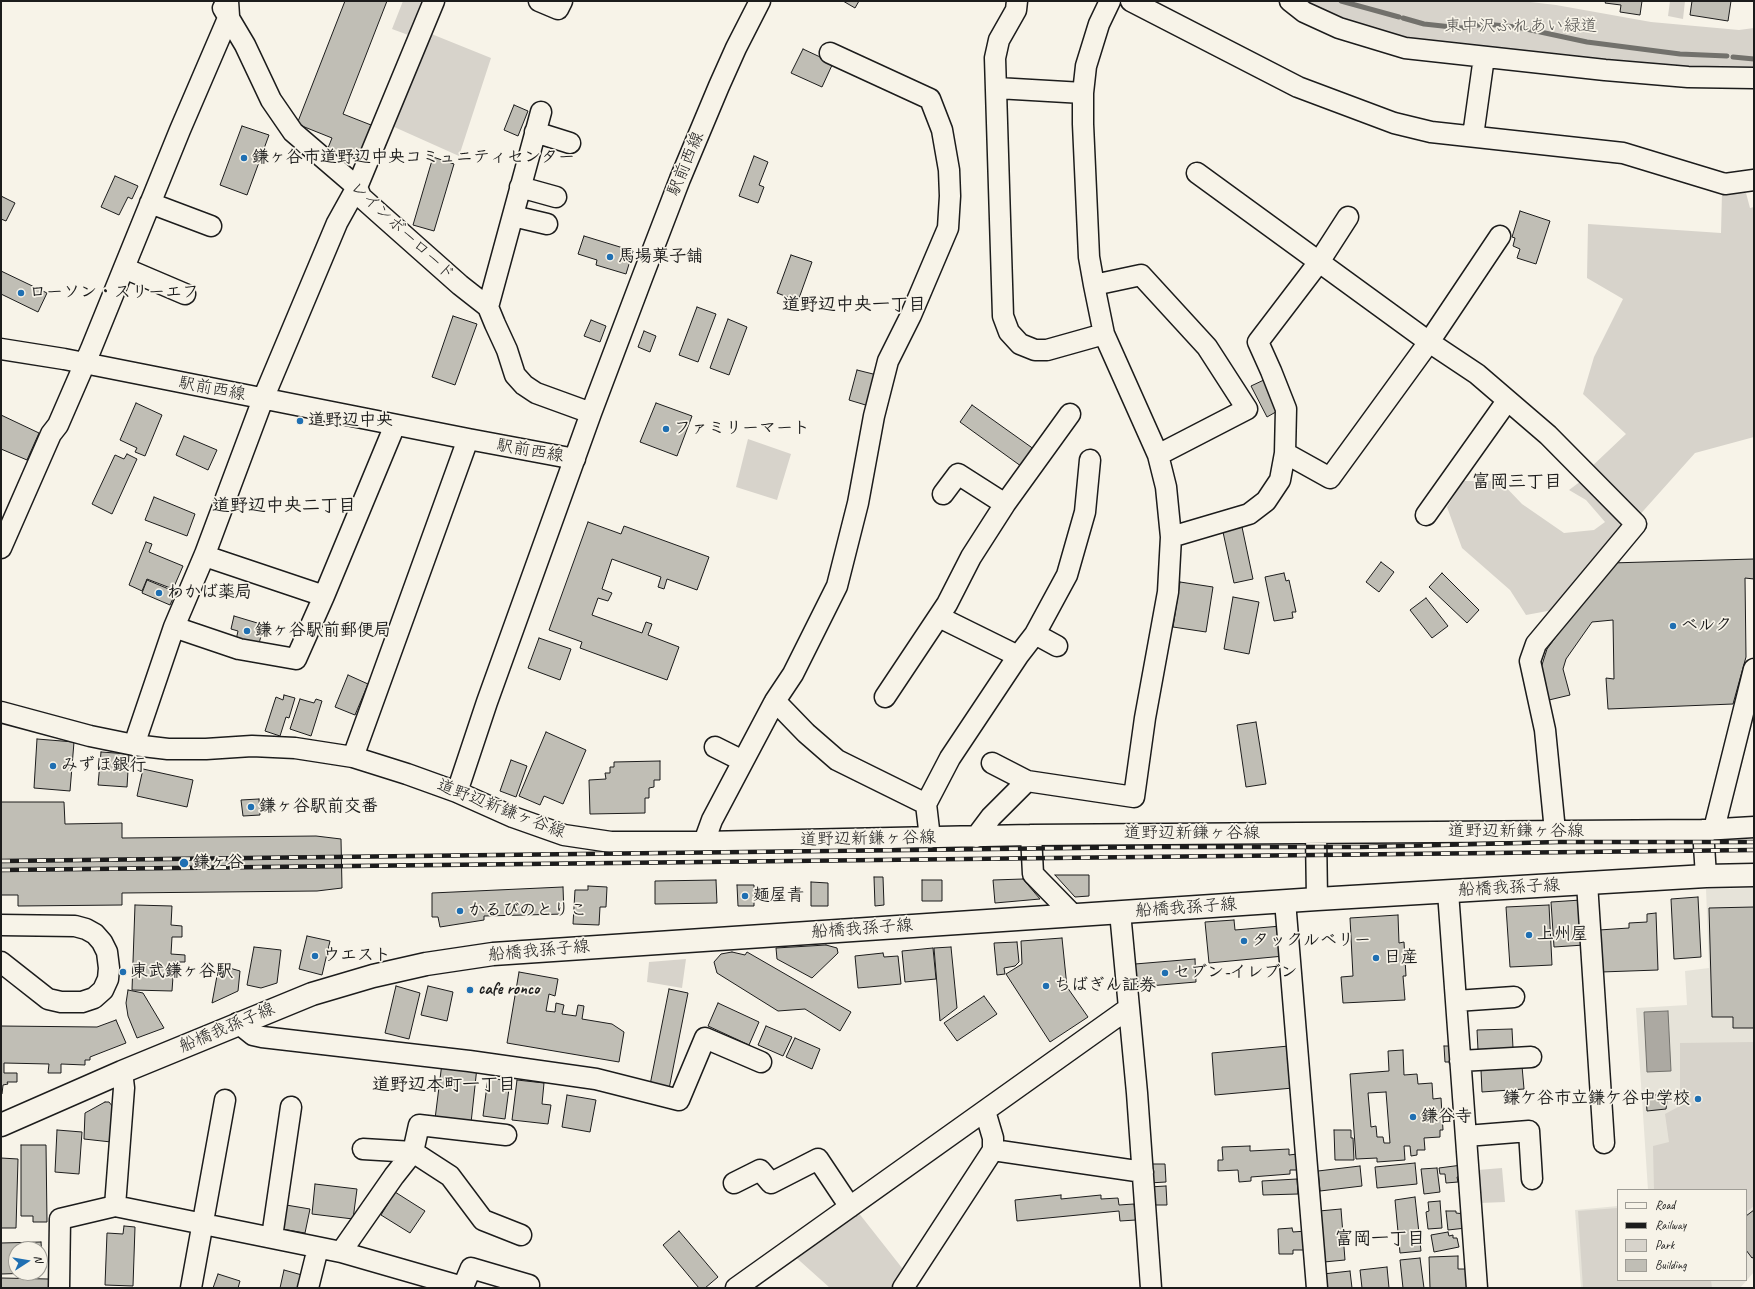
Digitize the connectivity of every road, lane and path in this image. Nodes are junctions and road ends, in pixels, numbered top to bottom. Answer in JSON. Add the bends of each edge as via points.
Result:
{"nodes":[{"id":1,"x":434,"y":1,"type":"edge"},
{"id":2,"x":539,"y":1,"type":"edge"},
{"id":3,"x":562,"y":1,"type":"edge"},
{"id":4,"x":760,"y":1,"type":"edge"},
{"id":5,"x":1018,"y":1,"type":"edge"},
{"id":6,"x":1110,"y":1,"type":"edge"},
{"id":7,"x":1131,"y":1,"type":"edge"},
{"id":8,"x":1290,"y":1,"type":"edge"},
{"id":9,"x":225,"y":6,"type":"edge"},
{"id":10,"x":830,"y":52,"type":"dead end"},
{"id":11,"x":1484,"y":57,"type":"junction"},
{"id":12,"x":1754,"y":78,"type":"edge"},
{"id":13,"x":997,"y":88,"type":"junction"},
{"id":14,"x":1083,"y":93,"type":"junction"},
{"id":15,"x":541,"y":112,"type":"dead end"},
{"id":16,"x":535,"y":132,"type":"junction"},
{"id":17,"x":1473,"y":136,"type":"junction"},
{"id":18,"x":570,"y":142,"type":"dead end"},
{"id":19,"x":1197,"y":173,"type":"dead end"},
{"id":20,"x":1754,"y":180,"type":"edge"},
{"id":21,"x":357,"y":187,"type":"junction"},
{"id":22,"x":520,"y":187,"type":"junction"},
{"id":23,"x":556,"y":198,"type":"dead end"},
{"id":24,"x":150,"y":203,"type":"junction"},
{"id":25,"x":513,"y":216,"type":"junction"},
{"id":26,"x":1348,"y":217,"type":"dead end"},
{"id":27,"x":548,"y":224,"type":"dead end"},
{"id":28,"x":211,"y":226,"type":"dead end"},
{"id":29,"x":1500,"y":236,"type":"dead end"},
{"id":30,"x":1319,"y":262,"type":"junction"},
{"id":31,"x":124,"y":268,"type":"junction"},
{"id":32,"x":1094,"y":285,"type":"junction"},
{"id":33,"x":185,"y":294,"type":"dead end"},
{"id":34,"x":488,"y":306,"type":"junction"},
{"id":35,"x":1104,"y":334,"type":"junction"},
{"id":36,"x":1429,"y":342,"type":"junction"},
{"id":37,"x":1,"y":349,"type":"edge"},
{"id":38,"x":84,"y":363,"type":"junction"},
{"id":39,"x":262,"y":399,"type":"junction"},
{"id":40,"x":1507,"y":401,"type":"junction"},
{"id":41,"x":591,"y":413,"type":"junction"},
{"id":42,"x":1070,"y":414,"type":"dead end"},
{"id":43,"x":395,"y":425,"type":"junction"},
{"id":44,"x":468,"y":439,"type":"junction"},
{"id":45,"x":1285,"y":453,"type":"junction"},
{"id":46,"x":1158,"y":455,"type":"junction"},
{"id":47,"x":575,"y":459,"type":"junction"},
{"id":48,"x":1090,"y":460,"type":"dead end"},
{"id":49,"x":943,"y":494,"type":"dead end"},
{"id":50,"x":1005,"y":504,"type":"junction"},
{"id":51,"x":1426,"y":515,"type":"dead end"},
{"id":52,"x":1170,"y":538,"type":"junction"},
{"id":53,"x":1,"y":548,"type":"edge"},
{"id":54,"x":205,"y":556,"type":"junction"},
{"id":55,"x":324,"y":596,"type":"junction"},
{"id":56,"x":939,"y":617,"type":"junction"},
{"id":57,"x":174,"y":627,"type":"junction"},
{"id":58,"x":1035,"y":634,"type":"junction"},
{"id":59,"x":1057,"y":646,"type":"dead end"},
{"id":60,"x":1018,"y":656,"type":"junction"},
{"id":61,"x":1754,"y":669,"type":"edge"},
{"id":62,"x":885,"y":697,"type":"dead end"},
{"id":63,"x":775,"y":701,"type":"junction"},
{"id":64,"x":1,"y":712,"type":"edge"},
{"id":65,"x":1747,"y":726,"type":"edge"},
{"id":66,"x":134,"y":744,"type":"junction"},
{"id":67,"x":715,"y":747,"type":"dead end"},
{"id":68,"x":353,"y":757,"type":"junction"},
{"id":69,"x":743,"y":761,"type":"junction"},
{"id":70,"x":992,"y":763,"type":"dead end"},
{"id":71,"x":1027,"y":781,"type":"junction"},
{"id":72,"x":457,"y":792,"type":"junction"},
{"id":73,"x":926,"y":804,"type":"junction"},
{"id":74,"x":1754,"y":827,"type":"edge"},
{"id":75,"x":1708,"y":829,"type":"junction"},
{"id":76,"x":1555,"y":831,"type":"junction"},
{"id":77,"x":1316,"y":833,"type":"junction"},
{"id":78,"x":1031,"y":835,"type":"junction"},
{"id":79,"x":976,"y":837,"type":"junction"},
{"id":80,"x":930,"y":838,"type":"junction"},
{"id":81,"x":704,"y":842,"type":"junction"},
{"id":82,"x":1754,"y":875,"type":"edge"},
{"id":83,"x":1706,"y":876,"type":"junction"},
{"id":84,"x":1587,"y":883,"type":"junction"},
{"id":85,"x":1448,"y":892,"type":"junction"},
{"id":86,"x":1317,"y":899,"type":"junction"},
{"id":87,"x":1285,"y":901,"type":"junction"},
{"id":88,"x":1120,"y":912,"type":"junction"},
{"id":89,"x":1073,"y":915,"type":"junction"},
{"id":90,"x":1,"y":925,"type":"edge"},
{"id":91,"x":1,"y":962,"type":"edge"},
{"id":92,"x":1514,"y":998,"type":"dead end"},
{"id":93,"x":1456,"y":1001,"type":"junction"},
{"id":94,"x":1129,"y":1008,"type":"junction"},
{"id":95,"x":238,"y":1023,"type":"junction"},
{"id":96,"x":1531,"y":1057,"type":"dead end"},
{"id":97,"x":1460,"y":1061,"type":"junction"},
{"id":98,"x":761,"y":1062,"type":"dead end"},
{"id":99,"x":122,"y":1072,"type":"junction"},
{"id":100,"x":224,"y":1100,"type":"dead end"},
{"id":101,"x":290,"y":1107,"type":"dead end"},
{"id":102,"x":985,"y":1111,"type":"junction"},
{"id":103,"x":1,"y":1125,"type":"edge"},
{"id":104,"x":506,"y":1135,"type":"dead end"},
{"id":105,"x":1466,"y":1136,"type":"junction"},
{"id":106,"x":1604,"y":1143,"type":"dead end"},
{"id":107,"x":363,"y":1149,"type":"dead end"},
{"id":108,"x":993,"y":1150,"type":"junction"},
{"id":109,"x":413,"y":1152,"type":"junction"},
{"id":110,"x":1143,"y":1172,"type":"junction"},
{"id":111,"x":1532,"y":1179,"type":"dead end"},
{"id":112,"x":734,"y":1183,"type":"dead end"},
{"id":113,"x":115,"y":1206,"type":"junction"},
{"id":114,"x":850,"y":1207,"type":"junction"},
{"id":115,"x":203,"y":1224,"type":"junction"},
{"id":116,"x":521,"y":1235,"type":"dead end"},
{"id":117,"x":272,"y":1237,"type":"junction"},
{"id":118,"x":318,"y":1248,"type":"junction"},
{"id":119,"x":341,"y":1252,"type":"junction"},
{"id":120,"x":529,"y":1285,"type":"dead end"},
{"id":121,"x":59,"y":1288,"type":"edge"},
{"id":122,"x":191,"y":1288,"type":"edge"},
{"id":123,"x":308,"y":1288,"type":"edge"},
{"id":124,"x":736,"y":1288,"type":"edge"},
{"id":125,"x":903,"y":1288,"type":"edge"},
{"id":126,"x":1151,"y":1288,"type":"edge"},
{"id":127,"x":1317,"y":1288,"type":"edge"},
{"id":128,"x":1477,"y":1288,"type":"edge"}],
"edges":[{"from":1,"to":21,"type":"street"},
{"from":2,"to":3,"type":"street","via":[[558,9]]},
{"from":4,"to":41,"type":"street","name":"駅前西線","via":[[733,54],[680,179]]},
{"from":5,"to":13,"type":"street","via":[[1016,10],[999,40],[995,58]]},
{"from":6,"to":14,"type":"street","via":[[1099,24],[1086,66]]},
{"from":7,"to":17,"type":"street","via":[[1298,87],[1394,123],[1431,132]]},
{"from":8,"to":11,"type":"street","via":[[1304,12],[1340,28],[1405,48]]},
{"from":9,"to":21,"type":"street","name":"レインボーロード","via":[[271,100],[293,132]]},
{"from":9,"to":24,"type":"street"},
{"from":10,"to":63,"type":"street","via":[[930,99],[942,130],[949,170],[948,228],[911,315],[888,361],[874,416],[858,503],[837,586],[793,674]]},
{"from":11,"to":12,"type":"street","via":[[1681,76]]},
{"from":11,"to":17,"type":"street"},
{"from":13,"to":14,"type":"street"},
{"from":13,"to":35,"type":"street","via":[[1003,316],[1009,332],[1020,344],[1035,350],[1047,350]]},
{"from":14,"to":32,"type":"street","via":[[1089,257]]},
{"from":15,"to":16,"type":"street"},
{"from":16,"to":18,"type":"street"},
{"from":16,"to":22,"type":"street"},
{"from":17,"to":20,"type":"street","via":[[1623,153],[1725,184]]},
{"from":19,"to":30,"type":"street"},
{"from":21,"to":34,"type":"street","name":"レインボーロード","via":[[361,197],[460,285]]},
{"from":21,"to":39,"type":"street","via":[[337,223]]},
{"from":22,"to":23,"type":"street"},
{"from":22,"to":25,"type":"street"},
{"from":24,"to":28,"type":"street"},
{"from":24,"to":31,"type":"street"},
{"from":25,"to":27,"type":"street"},
{"from":25,"to":34,"type":"street"},
{"from":26,"to":30,"type":"street"},
{"from":29,"to":36,"type":"street"},
{"from":30,"to":36,"type":"street"},
{"from":30,"to":45,"type":"street","via":[[1258,342],[1286,410]]},
{"from":31,"to":33,"type":"street"},
{"from":31,"to":38,"type":"street"},
{"from":32,"to":35,"type":"street"},
{"from":32,"to":46,"type":"street","via":[[1141,275],[1207,347],[1247,409]]},
{"from":34,"to":41,"type":"street","via":[[515,375],[524,385],[536,393]]},
{"from":35,"to":46,"type":"street"},
{"from":36,"to":40,"type":"street","via":[[1477,374]]},
{"from":36,"to":45,"type":"street","via":[[1330,478]]},
{"from":37,"to":38,"type":"street","name":"駅前西線"},
{"from":38,"to":39,"type":"street","name":"駅前西線"},
{"from":38,"to":53,"type":"street"},
{"from":39,"to":43,"type":"street","name":"駅前西線"},
{"from":39,"to":54,"type":"street"},
{"from":40,"to":51,"type":"street"},
{"from":40,"to":76,"type":"street","via":[[1548,435],[1636,524],[1536,644],[1530,661],[1545,730]]},
{"from":41,"to":47,"type":"street","name":"駅前西線"},
{"from":42,"to":50,"type":"street"},
{"from":43,"to":44,"type":"street","name":"駅前西線"},
{"from":43,"to":55,"type":"street"},
{"from":44,"to":47,"type":"street","name":"駅前西線"},
{"from":44,"to":68,"type":"street"},
{"from":45,"to":52,"type":"street","via":[[1280,480],[1266,501],[1249,514]]},
{"from":46,"to":52,"type":"street","via":[[1166,487]]},
{"from":47,"to":72,"type":"street"},
{"from":48,"to":58,"type":"street","via":[[1085,512],[1067,575]]},
{"from":49,"to":50,"type":"street","via":[[958,474]]},
{"from":50,"to":56,"type":"street","via":[[971,557]]},
{"from":52,"to":71,"type":"street","via":[[1168,592],[1145,718],[1134,797]]},
{"from":54,"to":55,"type":"street"},
{"from":54,"to":57,"type":"street"},
{"from":55,"to":57,"type":"street","via":[[296,659],[239,650]]},
{"from":56,"to":60,"type":"street"},
{"from":56,"to":62,"type":"street"},
{"from":57,"to":66,"type":"street"},
{"from":58,"to":59,"type":"street"},
{"from":58,"to":60,"type":"street"},
{"from":60,"to":73,"type":"street","via":[[950,758]]},
{"from":61,"to":65,"type":"street"},
{"from":63,"to":69,"type":"street"},
{"from":63,"to":73,"type":"street","via":[[837,760]]},
{"from":64,"to":66,"type":"street","name":"道野辺新鎌ヶ谷線","via":[[90,736]]},
{"from":65,"to":75,"type":"street"},
{"from":66,"to":68,"type":"street","name":"道野辺新鎌ヶ谷線","via":[[168,749],[252,746],[295,748]]},
{"from":67,"to":69,"type":"street"},
{"from":68,"to":72,"type":"street","name":"道野辺新鎌ヶ谷線"},
{"from":69,"to":81,"type":"street","via":[[712,820]]},
{"from":70,"to":71,"type":"street"},
{"from":71,"to":79,"type":"street","via":[[990,817]]},
{"from":72,"to":81,"type":"street","name":"道野辺新鎌ヶ谷線","via":[[513,817],[564,835],[611,842]]},
{"from":73,"to":80,"type":"street"},
{"from":74,"to":75,"type":"street","name":"道野辺新鎌ヶ谷線"},
{"from":75,"to":76,"type":"street","name":"道野辺新鎌ヶ谷線"},
{"from":75,"to":83,"type":"street"},
{"from":76,"to":77,"type":"street","name":"道野辺新鎌ヶ谷線"},
{"from":77,"to":78,"type":"street","name":"道野辺新鎌ヶ谷線"},
{"from":77,"to":86,"type":"street"},
{"from":78,"to":79,"type":"street","name":"道野辺新鎌ヶ谷線"},
{"from":78,"to":89,"type":"street","via":[[1033,874]]},
{"from":79,"to":80,"type":"street","name":"道野辺新鎌ヶ谷線"},
{"from":80,"to":81,"type":"street","name":"道野辺新鎌ヶ谷線"},
{"from":82,"to":83,"type":"main road","name":"船橋我孫子線"},
{"from":83,"to":84,"type":"main road","name":"船橋我孫子線"},
{"from":84,"to":85,"type":"main road","name":"船橋我孫子線"},
{"from":84,"to":106,"type":"street"},
{"from":85,"to":86,"type":"main road","name":"船橋我孫子線"},
{"from":85,"to":93,"type":"street"},
{"from":86,"to":87,"type":"main road","name":"船橋我孫子線"},
{"from":87,"to":88,"type":"main road","name":"船橋我孫子線"},
{"from":87,"to":127,"type":"street"},
{"from":88,"to":89,"type":"main road","name":"船橋我孫子線"},
{"from":88,"to":94,"type":"street"},
{"from":89,"to":95,"type":"main road","name":"船橋我孫子線","via":[[493,954],[426,964],[329,988]]},
{"from":90,"to":91,"type":"street","via":[[86,928],[95,934],[107,952],[108,979],[103,990],[94,998],[82,1002],[61,1002],[48,999]]},
{"from":92,"to":93,"type":"street"},
{"from":93,"to":97,"type":"street"},
{"from":94,"to":102,"type":"street"},
{"from":94,"to":110,"type":"street"},
{"from":95,"to":98,"type":"street","via":[[253,1035],[262,1037],[469,1061],[596,1079],[679,1100],[705,1038]]},
{"from":95,"to":99,"type":"main road","name":"船橋我孫子線"},
{"from":96,"to":97,"type":"street"},
{"from":97,"to":105,"type":"street"},
{"from":99,"to":103,"type":"main road","name":"船橋我孫子線"},
{"from":99,"to":113,"type":"street","via":[[124,1088]]},
{"from":100,"to":115,"type":"street"},
{"from":101,"to":117,"type":"street"},
{"from":102,"to":108,"type":"street","via":[[993,1138]]},
{"from":102,"to":114,"type":"street"},
{"from":104,"to":109,"type":"street","via":[[419,1125]]},
{"from":105,"to":111,"type":"street","via":[[1529,1131]]},
{"from":105,"to":128,"type":"street"},
{"from":107,"to":109,"type":"street"},
{"from":108,"to":110,"type":"street"},
{"from":108,"to":125,"type":"street"},
{"from":109,"to":116,"type":"street","via":[[450,1176],[483,1220]]},
{"from":109,"to":119,"type":"street"},
{"from":110,"to":126,"type":"street"},
{"from":112,"to":114,"type":"street","via":[[760,1170],[771,1183],[818,1159]]},
{"from":113,"to":115,"type":"street"},
{"from":113,"to":121,"type":"street","via":[[60,1219]]},
{"from":114,"to":124,"type":"street"},
{"from":115,"to":117,"type":"street"},
{"from":115,"to":122,"type":"street"},
{"from":117,"to":118,"type":"street"},
{"from":118,"to":119,"type":"street"},
{"from":118,"to":123,"type":"street"},
{"from":119,"to":120,"type":"street","via":[[463,1287],[471,1268]]}]}
